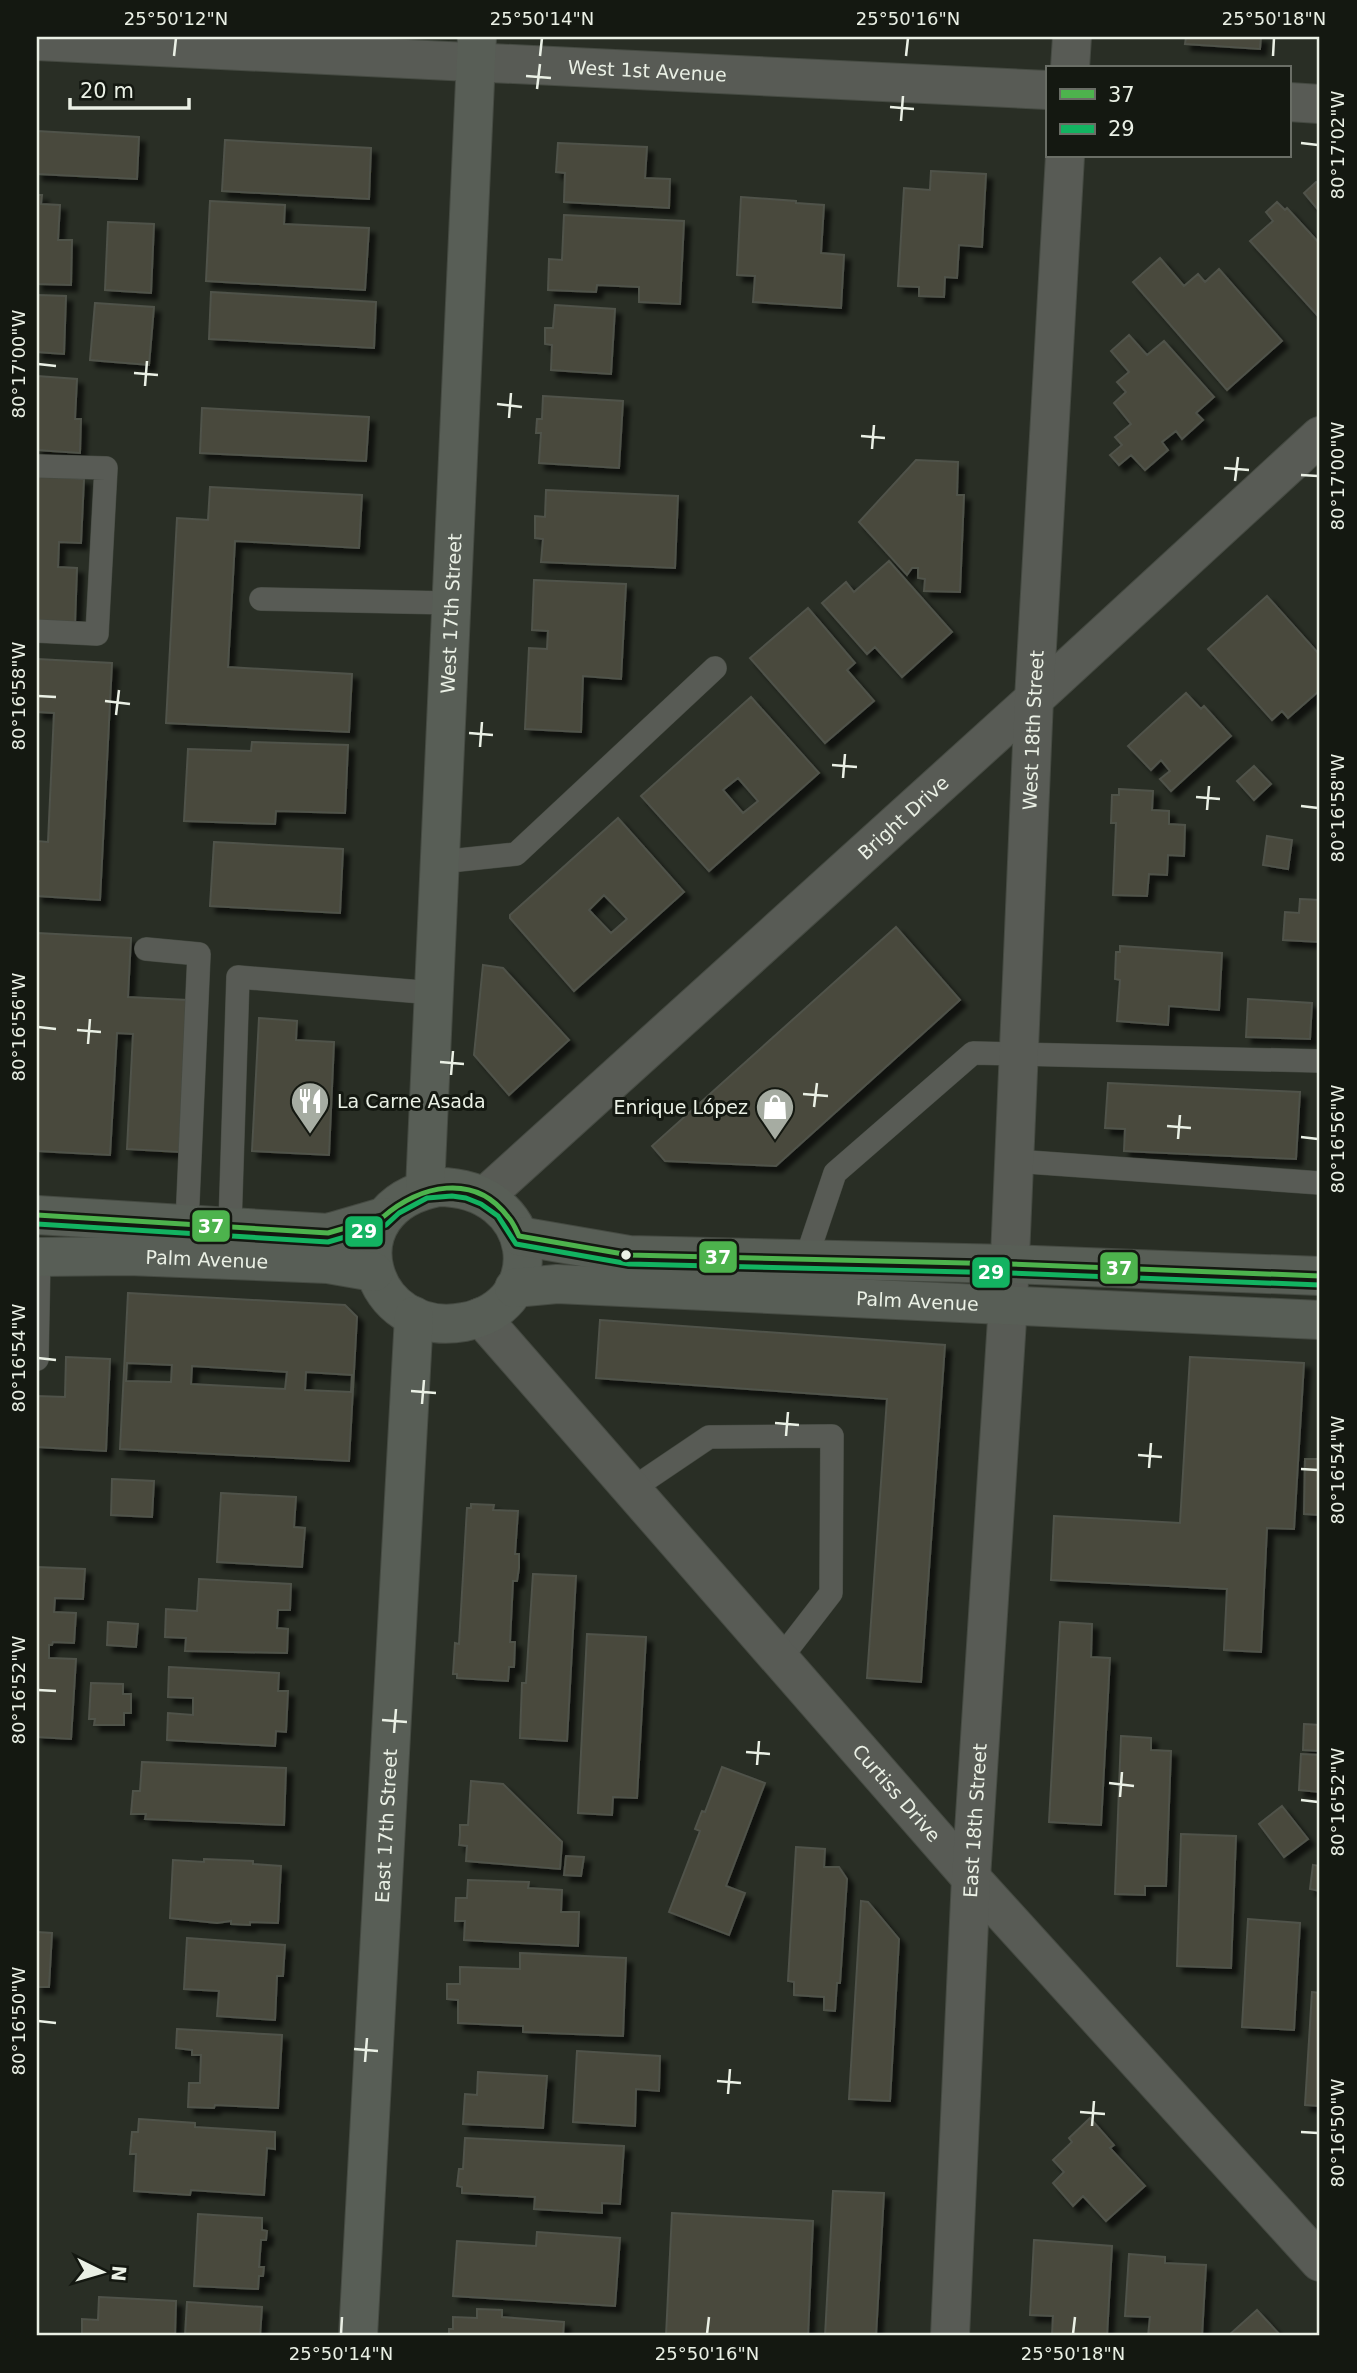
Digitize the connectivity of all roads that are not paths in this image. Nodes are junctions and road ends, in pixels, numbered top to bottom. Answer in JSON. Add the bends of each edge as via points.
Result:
{"nodes":[{"id":1,"x":1072,"y":37,"type":"edge"},
{"id":2,"x":37,"y":41,"type":"edge"},
{"id":3,"x":476,"y":50,"type":"edge"},
{"id":4,"x":1070,"y":66,"type":"edge"},
{"id":5,"x":1046,"y":90,"type":"edge"},
{"id":6,"x":1290,"y":102,"type":"edge"},
{"id":7,"x":1320,"y":104,"type":"edge"},
{"id":8,"x":1065,"y":158,"type":"edge"},
{"id":9,"x":1320,"y":436,"type":"edge"},
{"id":10,"x":37,"y":466,"type":"edge"},
{"id":11,"x":261,"y":599,"type":"dead end"},
{"id":12,"x":451,"y":603,"type":"junction"},
{"id":13,"x":37,"y":631,"type":"edge"},
{"id":14,"x":715,"y":668,"type":"dead end"},
{"id":15,"x":1034,"y":699,"type":"junction"},
{"id":16,"x":440,"y":862,"type":"junction"},
{"id":17,"x":146,"y":949,"type":"dead end"},
{"id":18,"x":434,"y":993,"type":"junction"},
{"id":19,"x":1019,"y":1053,"type":"junction"},
{"id":20,"x":1320,"y":1061,"type":"edge"},
{"id":21,"x":1014,"y":1161,"type":"junction"},
{"id":22,"x":1320,"y":1184,"type":"edge"},
{"id":23,"x":425,"y":1189,"type":"junction"},
{"id":24,"x":485,"y":1196,"type":"junction"},
{"id":25,"x":37,"y":1215,"type":"edge"},
{"id":26,"x":383,"y":1217,"type":"junction"},
{"id":27,"x":187,"y":1223,"type":"junction"},
{"id":28,"x":230,"y":1225,"type":"junction"},
{"id":29,"x":519,"y":1236,"type":"junction"},
{"id":30,"x":38,"y":1257,"type":"edge"},
{"id":31,"x":806,"y":1259,"type":"junction"},
{"id":32,"x":1009,"y":1264,"type":"junction"},
{"id":33,"x":374,"y":1272,"type":"junction"},
{"id":34,"x":1320,"y":1276,"type":"edge"},
{"id":35,"x":514,"y":1288,"type":"junction"},
{"id":36,"x":1008,"y":1304,"type":"junction"},
{"id":37,"x":414,"y":1316,"type":"junction"},
{"id":38,"x":481,"y":1317,"type":"junction"},
{"id":39,"x":1320,"y":1320,"type":"edge"},
{"id":40,"x":37,"y":1359,"type":"edge"},
{"id":41,"x":632,"y":1489,"type":"junction"},
{"id":42,"x":780,"y":1659,"type":"junction"},
{"id":43,"x":971,"y":1878,"type":"junction"},
{"id":44,"x":1320,"y":2262,"type":"edge"},
{"id":45,"x":358,"y":2336,"type":"edge"},
{"id":46,"x":950,"y":2336,"type":"edge"}],
"edges":[{"from":1,"to":4,"type":"street"},
{"from":2,"to":3,"type":"street","name":"West 1st Avenue"},
{"from":3,"to":5,"type":"street","name":"West 1st Avenue"},
{"from":3,"to":12,"type":"main road","name":"West 17th Street"},
{"from":6,"to":7,"type":"street"},
{"from":8,"to":15,"type":"street","name":"West 18th Street"},
{"from":9,"to":15,"type":"street","name":"Bright Drive"},
{"from":10,"to":13,"type":"lane","via":[[106,468],[97,634]]},
{"from":11,"to":12,"type":"lane"},
{"from":12,"to":16,"type":"main road","name":"West 17th Street"},
{"from":14,"to":16,"type":"lane","via":[[516,854]]},
{"from":15,"to":19,"type":"street","name":"West 18th Street"},
{"from":15,"to":24,"type":"street","name":"Bright Drive"},
{"from":16,"to":18,"type":"main road","name":"West 17th Street"},
{"from":17,"to":27,"type":"lane","via":[[199,954]]},
{"from":18,"to":23,"type":"main road","name":"West 17th Street"},
{"from":18,"to":28,"type":"lane","via":[[238,977]]},
{"from":19,"to":20,"type":"lane"},
{"from":19,"to":21,"type":"street","name":"West 18th Street"},
{"from":19,"to":31,"type":"lane","via":[[973,1053],[835,1173]]},
{"from":21,"to":22,"type":"lane"},
{"from":21,"to":32,"type":"street","name":"West 18th Street"},
{"from":23,"to":24,"type":"main road","via":[[452,1187]]},
{"from":23,"to":26,"type":"main road","via":[[393,1206]]},
{"from":24,"to":29,"type":"main road","via":[[504,1210]]},
{"from":25,"to":27,"type":"main road","name":"Palm Avenue"},
{"from":26,"to":28,"type":"main road","name":"Palm Avenue","via":[[328,1233]]},
{"from":26,"to":33,"type":"main road","via":[[374,1235]]},
{"from":27,"to":28,"type":"main road","name":"Palm Avenue"},
{"from":29,"to":31,"type":"main road","name":"Palm Avenue","via":[[629,1255]]},
{"from":29,"to":35,"type":"main road","via":[[522,1260]]},
{"from":30,"to":33,"type":"main road","name":"Palm Avenue","via":[[328,1264]]},
{"from":30,"to":40,"type":"lane"},
{"from":31,"to":32,"type":"main road","name":"Palm Avenue"},
{"from":32,"to":34,"type":"main road","name":"Palm Avenue"},
{"from":32,"to":36,"type":"street","name":"West 18th Street"},
{"from":33,"to":37,"type":"main road","via":[[397,1306]]},
{"from":35,"to":36,"type":"main road","name":"Palm Avenue","via":[[557,1284]]},
{"from":35,"to":38,"type":"main road","via":[[499,1306]]},
{"from":36,"to":39,"type":"main road","name":"Palm Avenue"},
{"from":36,"to":43,"type":"street","name":"East 18th Street"},
{"from":37,"to":38,"type":"main road","via":[[452,1323]]},
{"from":37,"to":45,"type":"main road","name":"East 17th Street"},
{"from":38,"to":41,"type":"street","name":"Curtiss Drive"},
{"from":41,"to":42,"type":"street","name":"Curtiss Drive"},
{"from":41,"to":42,"type":"lane","via":[[709,1437],[832,1436],[831,1593]]},
{"from":42,"to":43,"type":"street","name":"Curtiss Drive"},
{"from":43,"to":44,"type":"street","name":"Curtiss Drive"},
{"from":43,"to":46,"type":"street","name":"East 18th Street"}]}
